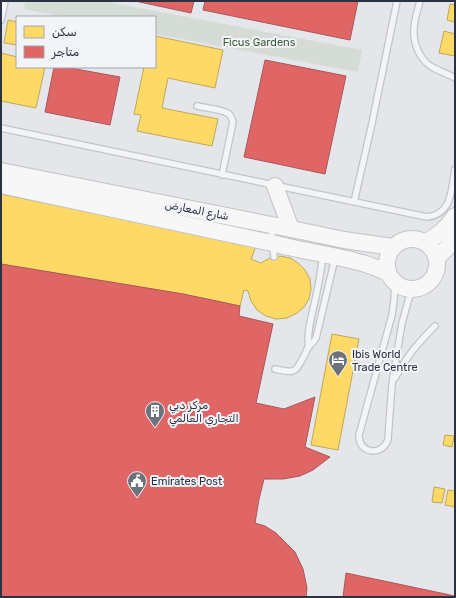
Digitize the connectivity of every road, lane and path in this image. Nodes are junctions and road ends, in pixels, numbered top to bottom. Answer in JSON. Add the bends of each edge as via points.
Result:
{"nodes":[{"id":1,"x":5,"y":1,"type":"edge"},
{"id":2,"x":397,"y":1,"type":"edge"},
{"id":3,"x":420,"y":1,"type":"edge"},
{"id":4,"x":1,"y":20,"type":"edge"},
{"id":5,"x":455,"y":78,"type":"edge"},
{"id":6,"x":197,"y":106,"type":"dead end"},
{"id":7,"x":1,"y":128,"type":"edge"},
{"id":8,"x":455,"y":168,"type":"edge"},
{"id":9,"x":1,"y":171,"type":"edge"},
{"id":10,"x":222,"y":175,"type":"junction"},
{"id":11,"x":1,"y":185,"type":"edge"},
{"id":12,"x":275,"y":186,"type":"junction"},
{"id":13,"x":354,"y":202,"type":"junction"},
{"id":14,"x":455,"y":216,"type":"edge"},
{"id":15,"x":271,"y":225,"type":"junction"},
{"id":16,"x":291,"y":229,"type":"junction"},
{"id":17,"x":455,"y":238,"type":"edge"},
{"id":18,"x":426,"y":242,"type":"junction"},
{"id":19,"x":393,"y":247,"type":"junction"},
{"id":20,"x":273,"y":250,"type":"junction"},
{"id":21,"x":330,"y":255,"type":"junction"},
{"id":22,"x":437,"y":258,"type":"junction"},
{"id":23,"x":391,"y":278,"type":"junction"},
{"id":24,"x":414,"y":290,"type":"junction"},
{"id":25,"x":435,"y":326,"type":"dead end"},
{"id":26,"x":309,"y":347,"type":"junction"},
{"id":27,"x":275,"y":369,"type":"dead end"},
{"id":28,"x":392,"y":384,"type":"junction"}],
"edges":[{"from":1,"to":4,"type":"lane"},
{"from":2,"to":13,"type":"lane"},
{"from":3,"to":5,"type":"lane","via":[[414,28],[416,47],[426,63]]},
{"from":6,"to":10,"type":"lane","via":[[224,111],[232,119]]},
{"from":7,"to":10,"type":"lane"},
{"from":8,"to":13,"type":"lane","via":[[449,202],[442,211],[432,216]]},
{"from":9,"to":15,"type":"street","name":"شارع المعارض"},
{"from":10,"to":12,"type":"lane"},
{"from":11,"to":20,"type":"street","name":"شارع المعارض","via":[[216,234]]},
{"from":12,"to":13,"type":"lane"},
{"from":12,"to":16,"type":"street"},
{"from":14,"to":18,"type":"street","via":[[442,232]]},
{"from":15,"to":16,"type":"street","name":"شارع المعارض"},
{"from":15,"to":20,"type":"lane"},
{"from":16,"to":19,"type":"street","name":"شارع المعارض"},
{"from":17,"to":22,"type":"street"},
{"from":18,"to":19,"type":"street","via":[[405,239]]},
{"from":18,"to":22,"type":"street"},
{"from":19,"to":23,"type":"street","via":[[386,264]]},
{"from":20,"to":21,"type":"street","name":"شارع المعارض","via":[[308,251]]},
{"from":21,"to":23,"type":"street","name":"شارع المعارض","via":[[366,264]]},
{"from":21,"to":26,"type":"lane","via":[[318,290],[308,335]]},
{"from":21,"to":26,"type":"lane","via":[[316,338]]},
{"from":22,"to":24,"type":"street","via":[[438,265],[433,279]]},
{"from":23,"to":24,"type":"street","via":[[400,287]]},
{"from":23,"to":28,"type":"lane","via":[[394,300],[392,315],[359,435],[361,444],[368,450],[381,450],[387,443]]},
{"from":24,"to":28,"type":"lane","via":[[402,323]]},
{"from":25,"to":28,"type":"lane","via":[[413,349]]},
{"from":26,"to":27,"type":"lane","via":[[295,370],[289,372]]}]}
